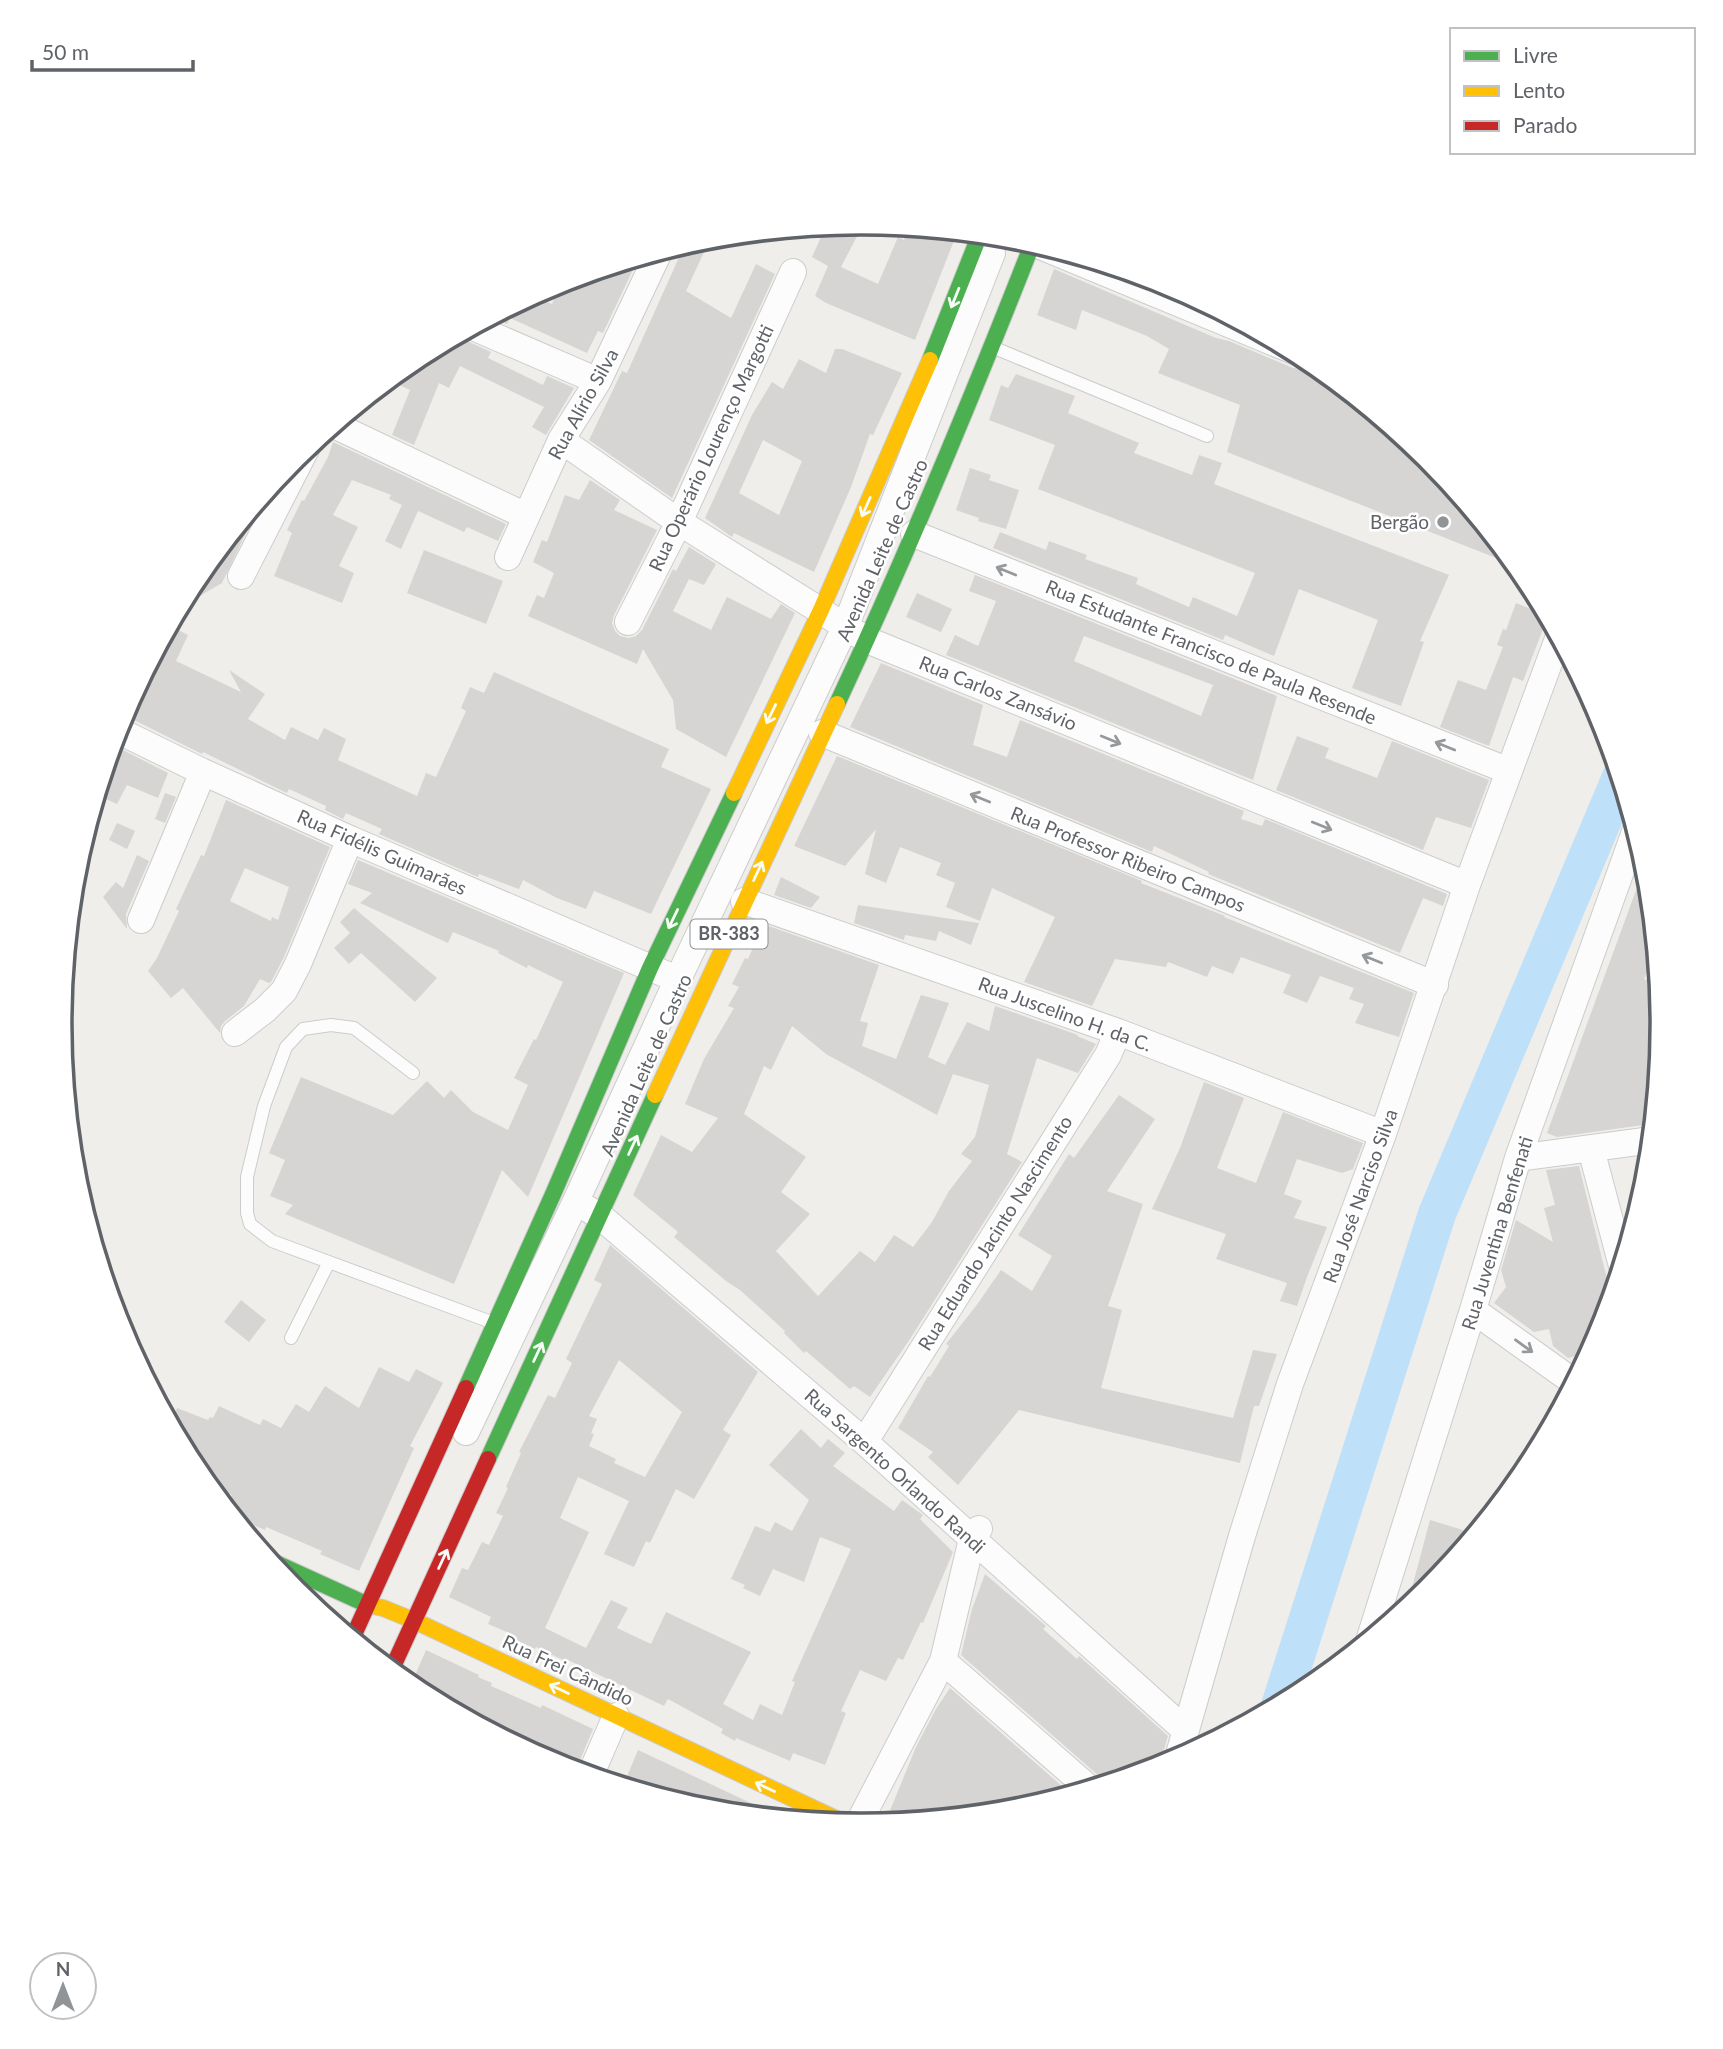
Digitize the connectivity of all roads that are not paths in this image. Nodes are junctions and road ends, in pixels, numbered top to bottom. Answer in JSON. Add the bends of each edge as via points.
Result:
{"nodes":[{"id":1,"x":976,"y":244,"type":"edge"},
{"id":2,"x":994,"y":247,"type":"edge"},
{"id":3,"x":1029,"y":253,"type":"edge"},
{"id":4,"x":651,"y":264,"type":"edge"},
{"id":5,"x":793,"y":272,"type":"dead end"},
{"id":6,"x":1158,"y":293,"type":"edge"},
{"id":7,"x":1196,"y":309,"type":"edge"},
{"id":8,"x":484,"y":332,"type":"edge"},
{"id":9,"x":992,"y":347,"type":"junction"},
{"id":10,"x":598,"y":381,"type":"junction"},
{"id":11,"x":343,"y":429,"type":"edge"},
{"id":12,"x":1207,"y":436,"type":"dead end"},
{"id":13,"x":561,"y":440,"type":"junction"},
{"id":14,"x":290,"y":480,"type":"edge"},
{"id":15,"x":526,"y":516,"type":"junction"},
{"id":16,"x":679,"y":522,"type":"junction"},
{"id":17,"x":914,"y":534,"type":"junction"},
{"id":18,"x":508,"y":557,"type":"dead end"},
{"id":19,"x":241,"y":576,"type":"dead end"},
{"id":20,"x":821,"y":610,"type":"junction"},
{"id":21,"x":628,"y":622,"type":"dead end"},
{"id":22,"x":856,"y":633,"type":"junction"},
{"id":23,"x":1555,"y":648,"type":"edge"},
{"id":24,"x":822,"y":733,"type":"junction"},
{"id":25,"x":127,"y":735,"type":"edge"},
{"id":26,"x":1509,"y":771,"type":"junction"},
{"id":27,"x":203,"y":772,"type":"junction"},
{"id":28,"x":350,"y":839,"type":"junction"},
{"id":29,"x":1630,"y":845,"type":"edge"},
{"id":30,"x":1467,"y":886,"type":"junction"},
{"id":31,"x":744,"y":901,"type":"junction"},
{"id":32,"x":141,"y":920,"type":"dead end"},
{"id":33,"x":650,"y":968,"type":"junction"},
{"id":34,"x":678,"y":979,"type":"junction"},
{"id":35,"x":1435,"y":985,"type":"junction"},
{"id":36,"x":703,"y":991,"type":"junction"},
{"id":37,"x":1118,"y":1032,"type":"junction"},
{"id":38,"x":235,"y":1033,"type":"dead end"},
{"id":39,"x":413,"y":1073,"type":"dead end"},
{"id":40,"x":1383,"y":1134,"type":"junction"},
{"id":41,"x":1642,"y":1141,"type":"edge"},
{"id":42,"x":1591,"y":1149,"type":"junction"},
{"id":43,"x":1518,"y":1158,"type":"junction"},
{"id":44,"x":567,"y":1190,"type":"junction"},
{"id":45,"x":603,"y":1211,"type":"junction"},
{"id":46,"x":1618,"y":1250,"type":"edge"},
{"id":47,"x":329,"y":1262,"type":"junction"},
{"id":48,"x":1473,"y":1310,"type":"junction"},
{"id":49,"x":495,"y":1323,"type":"junction"},
{"id":50,"x":291,"y":1338,"type":"dead end"},
{"id":51,"x":1568,"y":1378,"type":"edge"},
{"id":52,"x":868,"y":1438,"type":"junction"},
{"id":53,"x":976,"y":1534,"type":"junction"},
{"id":54,"x":290,"y":1569,"type":"edge"},
{"id":55,"x":375,"y":1606,"type":"junction"},
{"id":56,"x":415,"y":1620,"type":"junction"},
{"id":57,"x":1374,"y":1624,"type":"edge"},
{"id":58,"x":357,"y":1631,"type":"edge"},
{"id":59,"x":367,"y":1639,"type":"edge"},
{"id":60,"x":396,"y":1661,"type":"edge"},
{"id":61,"x":943,"y":1661,"type":"junction"},
{"id":62,"x":616,"y":1716,"type":"junction"},
{"id":63,"x":1187,"y":1723,"type":"junction"},
{"id":64,"x":1181,"y":1746,"type":"edge"},
{"id":65,"x":594,"y":1767,"type":"edge"},
{"id":66,"x":1082,"y":1782,"type":"edge"},
{"id":67,"x":824,"y":1813,"type":"edge"},
{"id":68,"x":863,"y":1814,"type":"edge"}],
"edges":[{"from":1,"to":20,"type":"main road","name":"Avenida Leite de Castro","number":"BR-383","one_way":true,"via":[[924,376]]},
{"from":2,"to":22,"type":"street"},
{"from":3,"to":9,"type":"main road","name":"Avenida Leite de Castro","number":"BR-383"},
{"from":4,"to":10,"type":"street","name":"Rua Alírio Silva"},
{"from":5,"to":16,"type":"street","name":"Rua Operário Lourenço Margotti"},
{"from":6,"to":7,"type":"street"},
{"from":8,"to":10,"type":"street"},
{"from":9,"to":12,"type":"lane"},
{"from":9,"to":17,"type":"main road","name":"Avenida Leite de Castro","number":"BR-383"},
{"from":10,"to":13,"type":"street","name":"Rua Alírio Silva"},
{"from":11,"to":15,"type":"street"},
{"from":13,"to":15,"type":"street","name":"Rua Alírio Silva"},
{"from":13,"to":16,"type":"street","name":"Rua Carlos Zansávio"},
{"from":14,"to":19,"type":"street"},
{"from":15,"to":18,"type":"street","name":"Rua Alírio Silva"},
{"from":16,"to":20,"type":"street","name":"Rua Carlos Zansávio"},
{"from":16,"to":21,"type":"street","name":"Rua Operário Lourenço Margotti"},
{"from":17,"to":22,"type":"main road","name":"Avenida Leite de Castro","number":"BR-383"},
{"from":26,"to":17,"type":"street","name":"Rua Estudante Francisco de Paula Resende","one_way":true},
{"from":20,"to":22,"type":"street","name":"Rua Carlos Zansávio"},
{"from":20,"to":33,"type":"main road","name":"Avenida Leite de Castro","number":"BR-383","one_way":true},
{"from":22,"to":24,"type":"main road","name":"Avenida Leite de Castro","number":"BR-383"},
{"from":22,"to":30,"type":"street","name":"Rua Carlos Zansávio","one_way":true},
{"from":22,"to":34,"type":"street"},
{"from":23,"to":26,"type":"street","name":"Rua José Narciso Silva"},
{"from":31,"to":24,"type":"main road","name":"Avenida Leite de Castro","number":"BR-383","one_way":true},
{"from":35,"to":24,"type":"street","name":"Rua Professor Ribeiro Campos","one_way":true},
{"from":25,"to":27,"type":"street","name":"Rua Fidélis Guimarães"},
{"from":26,"to":30,"type":"street","name":"Rua José Narciso Silva"},
{"from":27,"to":28,"type":"street","name":"Rua Fidélis Guimarães"},
{"from":27,"to":32,"type":"street"},
{"from":28,"to":33,"type":"street","name":"Rua Fidélis Guimarães"},
{"from":28,"to":38,"type":"street","via":[[284,991]]},
{"from":29,"to":43,"type":"street","name":"Rua Juventina Benfenati"},
{"from":30,"to":35,"type":"street","name":"Rua José Narciso Silva"},
{"from":31,"to":36,"type":"main road","name":"Avenida Leite de Castro","number":"BR-383"},
{"from":31,"to":37,"type":"street","name":"Rua Juscelino H. da C."},
{"from":33,"to":34,"type":"street","name":"Rua Fidélis Guimarães"},
{"from":33,"to":44,"type":"main road","name":"Avenida Leite de Castro","number":"BR-383"},
{"from":34,"to":36,"type":"street","name":"Rua Fidélis Guimarães"},
{"from":34,"to":44,"type":"street"},
{"from":35,"to":40,"type":"street","name":"Rua José Narciso Silva"},
{"from":45,"to":36,"type":"main road","name":"Avenida Leite de Castro","number":"BR-383","one_way":true},
{"from":37,"to":40,"type":"street","name":"Rua Juscelino H. da C."},
{"from":37,"to":52,"type":"street","name":"Rua Eduardo Jacinto Nascimento","via":[[1108,1055]]},
{"from":39,"to":47,"type":"lane","via":[[354,1028],[303,1029],[286,1048],[264,1107],[247,1177],[247,1213],[250,1224],[272,1241]]},
{"from":40,"to":63,"type":"street","name":"Rua José Narciso Silva","via":[[1290,1384]]},
{"from":41,"to":42,"type":"street"},
{"from":42,"to":43,"type":"street"},
{"from":42,"to":46,"type":"street"},
{"from":43,"to":48,"type":"street","name":"Rua Juventina Benfenati"},
{"from":44,"to":45,"type":"street","name":"Rua Sargento Orlando Randi"},
{"from":44,"to":49,"type":"main road","name":"Avenida Leite de Castro","number":"BR-383"},
{"from":44,"to":55,"type":"street"},
{"from":45,"to":52,"type":"street","name":"Rua Sargento Orlando Randi"},
{"from":56,"to":45,"type":"main road","name":"Avenida Leite de Castro","number":"BR-383","one_way":true},
{"from":47,"to":49,"type":"lane"},
{"from":47,"to":50,"type":"lane"},
{"from":48,"to":51,"type":"street","one_way":true},
{"from":48,"to":57,"type":"street","name":"Rua Juventina Benfenati"},
{"from":49,"to":55,"type":"main road","name":"Avenida Leite de Castro","number":"BR-383"},
{"from":52,"to":53,"type":"street","name":"Rua Sargento Orlando Randi"},
{"from":53,"to":61,"type":"street"},
{"from":53,"to":63,"type":"street","name":"Rua Sargento Orlando Randi"},
{"from":54,"to":55,"type":"main road","name":"Rua Frei Cândido"},
{"from":55,"to":56,"type":"main road","name":"Rua Frei Cândido"},
{"from":55,"to":58,"type":"main road","name":"Avenida Leite de Castro","number":"BR-383"},
{"from":55,"to":59,"type":"street"},
{"from":56,"to":60,"type":"main road","name":"Avenida Leite de Castro","number":"BR-383"},
{"from":62,"to":56,"type":"main road","name":"Rua Frei Cândido","one_way":true},
{"from":61,"to":66,"type":"street"},
{"from":61,"to":68,"type":"street"},
{"from":62,"to":65,"type":"street"},
{"from":67,"to":62,"type":"main road","name":"Rua Frei Cândido","one_way":true},
{"from":63,"to":64,"type":"street","name":"Rua José Narciso Silva"}]}
